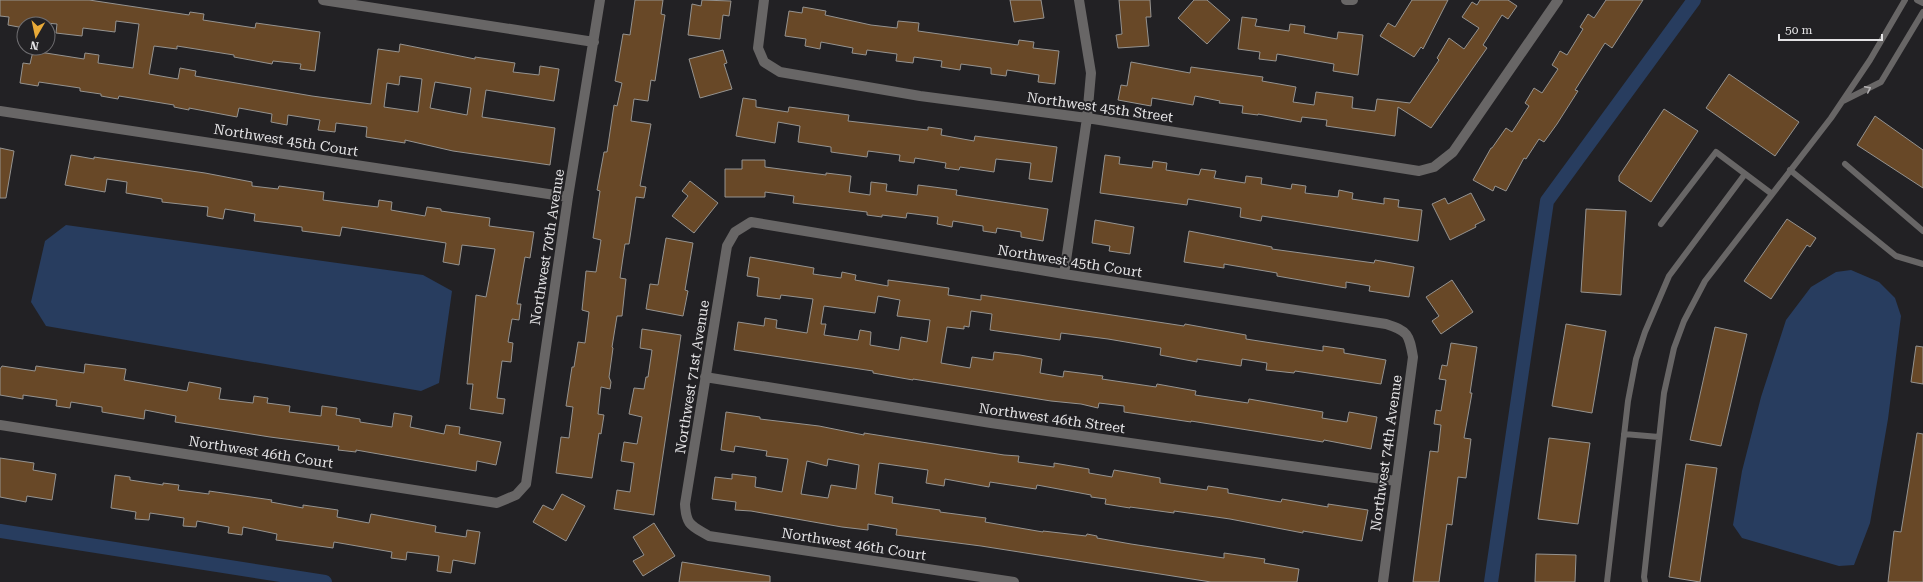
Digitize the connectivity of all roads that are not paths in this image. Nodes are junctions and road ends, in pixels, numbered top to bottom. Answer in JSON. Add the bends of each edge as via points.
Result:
{"nodes":[{"id":1,"x":323,"y":0,"type":"edge"},
{"id":2,"x":600,"y":0,"type":"edge"},
{"id":3,"x":764,"y":0,"type":"edge"},
{"id":4,"x":1079,"y":0,"type":"edge"},
{"id":5,"x":1558,"y":0,"type":"edge"},
{"id":6,"x":1905,"y":0,"type":"edge"},
{"id":7,"x":1917,"y":0,"type":"edge"},
{"id":8,"x":1923,"y":3,"type":"edge"},
{"id":9,"x":1923,"y":12,"type":"edge"},
{"id":10,"x":594,"y":42,"type":"junction"},
{"id":11,"x":1842,"y":102,"type":"junction"},
{"id":12,"x":0,"y":111,"type":"edge"},
{"id":13,"x":1087,"y":118,"type":"junction"},
{"id":14,"x":1845,"y":164,"type":"dead end"},
{"id":15,"x":1790,"y":170,"type":"junction"},
{"id":16,"x":1745,"y":174,"type":"junction"},
{"id":17,"x":1772,"y":194,"type":"junction"},
{"id":18,"x":568,"y":197,"type":"junction"},
{"id":19,"x":1661,"y":224,"type":"dead end"},
{"id":20,"x":1923,"y":231,"type":"edge"},
{"id":21,"x":735,"y":232,"type":"joint"},
{"id":22,"x":1923,"y":264,"type":"edge"},
{"id":23,"x":1064,"y":274,"type":"junction"},
{"id":24,"x":1402,"y":330,"type":"joint"},
{"id":25,"x":706,"y":377,"type":"junction"},
{"id":26,"x":0,"y":425,"type":"edge"},
{"id":27,"x":1624,"y":434,"type":"junction"},
{"id":28,"x":1659,"y":437,"type":"junction"},
{"id":29,"x":1396,"y":481,"type":"junction"},
{"id":30,"x":516,"y":495,"type":"joint"},
{"id":31,"x":692,"y":526,"type":"joint"},
{"id":32,"x":1014,"y":582,"type":"edge"},
{"id":33,"x":1383,"y":582,"type":"edge"},
{"id":34,"x":1607,"y":582,"type":"edge"},
{"id":35,"x":1645,"y":582,"type":"edge"}],
"edges":[{"from":1,"to":10,"type":"street"},
{"from":2,"to":10,"type":"street","name":"Northwest 70th Avenue"},
{"from":3,"to":13,"type":"street","name":"Northwest 45th Street","via":[[758,48],[764,62],[780,72],[920,96]]},
{"from":4,"to":13,"type":"street","via":[[1091,73]]},
{"from":5,"to":13,"type":"street","name":"Northwest 45th Street","via":[[1453,152],[1434,167],[1419,171]]},
{"from":6,"to":11,"type":"lane"},
{"from":7,"to":8,"type":"lane"},
{"from":11,"to":9,"type":"lane","one_way":true,"via":[[1881,82]]},
{"from":10,"to":18,"type":"street","name":"Northwest 70th Avenue"},
{"from":11,"to":15,"type":"lane"},
{"from":12,"to":18,"type":"street","name":"Northwest 45th Court"},
{"from":13,"to":23,"type":"street"},
{"from":14,"to":20,"type":"lane"},
{"from":15,"to":17,"type":"lane"},
{"from":15,"to":22,"type":"lane","via":[[1896,256]]},
{"from":16,"to":17,"type":"lane"},
{"from":16,"to":19,"type":"lane","via":[[1716,152]]},
{"from":16,"to":27,"type":"lane","via":[[1669,276],[1636,359]]},
{"from":17,"to":28,"type":"lane","via":[[1705,281],[1684,321],[1674,348],[1664,393]]},
{"from":18,"to":30,"type":"street","name":"Northwest 70th Avenue","via":[[526,484]]},
{"from":21,"to":23,"type":"street","name":"Northwest 45th Court","via":[[750,222]]},
{"from":21,"to":25,"type":"street","name":"Northwest 71st Avenue","via":[[727,246]]},
{"from":23,"to":24,"type":"street","name":"Northwest 45th Court","via":[[1386,324]]},
{"from":24,"to":29,"type":"street","name":"Northwest 74th Avenue","via":[[1410,342],[1413,357]]},
{"from":25,"to":29,"type":"street","name":"Northwest 46th Street","via":[[991,423]]},
{"from":25,"to":31,"type":"street","name":"Northwest 71st Avenue","via":[[686,504],[686,518]]},
{"from":26,"to":30,"type":"street","name":"Northwest 46th Court","via":[[497,503]]},
{"from":27,"to":28,"type":"lane"},
{"from":27,"to":34,"type":"lane"},
{"from":28,"to":35,"type":"lane"},
{"from":29,"to":33,"type":"street","name":"Northwest 74th Avenue"},
{"from":31,"to":32,"type":"street","name":"Northwest 46th Court","via":[[709,536]]}]}
